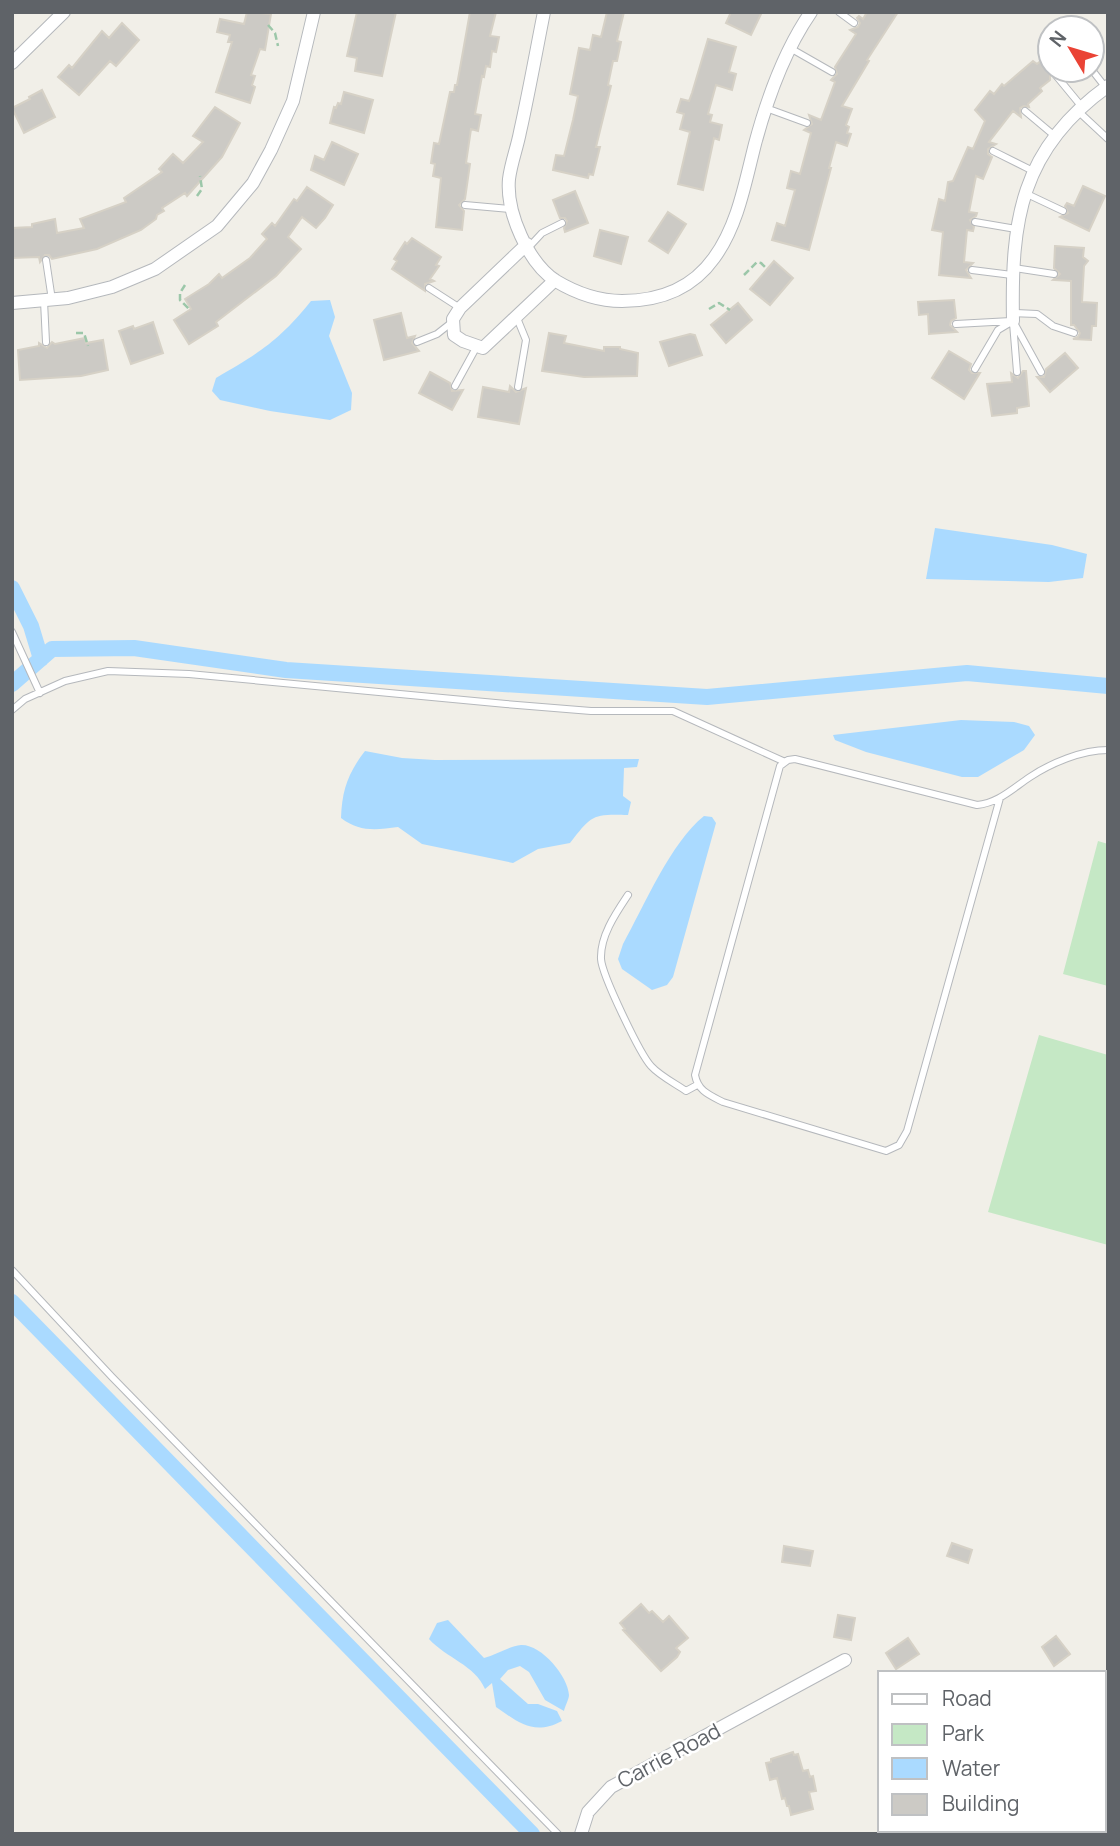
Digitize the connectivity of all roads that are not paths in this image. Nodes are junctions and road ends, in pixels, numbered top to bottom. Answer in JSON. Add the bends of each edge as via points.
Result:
{"nodes":[{"id":1,"x":64,"y":12,"type":"edge"},
{"id":2,"x":314,"y":12,"type":"edge"},
{"id":3,"x":544,"y":12,"type":"edge"},
{"id":4,"x":811,"y":12,"type":"edge"},
{"id":5,"x":839,"y":12,"type":"edge"},
{"id":6,"x":854,"y":23,"type":"dead end"},
{"id":7,"x":790,"y":48,"type":"junction"},
{"id":8,"x":12,"y":63,"type":"edge"},
{"id":9,"x":832,"y":72,"type":"dead end"},
{"id":10,"x":1062,"y":84,"type":"edge"},
{"id":11,"x":1106,"y":90,"type":"edge"},
{"id":12,"x":766,"y":108,"type":"junction"},
{"id":13,"x":1025,"y":111,"type":"dead end"},
{"id":14,"x":1081,"y":111,"type":"junction"},
{"id":15,"x":807,"y":123,"type":"dead end"},
{"id":16,"x":1056,"y":137,"type":"junction"},
{"id":17,"x":1108,"y":139,"type":"edge"},
{"id":18,"x":993,"y":151,"type":"dead end"},
{"id":19,"x":1034,"y":171,"type":"junction"},
{"id":20,"x":1024,"y":193,"type":"junction"},
{"id":21,"x":465,"y":205,"type":"dead end"},
{"id":22,"x":510,"y":209,"type":"junction"},
{"id":23,"x":1063,"y":211,"type":"dead end"},
{"id":24,"x":975,"y":222,"type":"dead end"},
{"id":25,"x":562,"y":223,"type":"dead end"},
{"id":26,"x":1016,"y":229,"type":"junction"},
{"id":27,"x":528,"y":246,"type":"junction"},
{"id":28,"x":46,"y":260,"type":"dead end"},
{"id":29,"x":972,"y":270,"type":"dead end"},
{"id":30,"x":1012,"y":271,"type":"junction"},
{"id":31,"x":1054,"y":274,"type":"dead end"},
{"id":32,"x":555,"y":281,"type":"junction"},
{"id":33,"x":429,"y":288,"type":"dead end"},
{"id":34,"x":48,"y":300,"type":"junction"},
{"id":35,"x":12,"y":303,"type":"edge"},
{"id":36,"x":460,"y":309,"type":"junction"},
{"id":37,"x":516,"y":317,"type":"junction"},
{"id":38,"x":1013,"y":317,"type":"junction"},
{"id":39,"x":453,"y":322,"type":"junction"},
{"id":40,"x":956,"y":324,"type":"dead end"},
{"id":41,"x":1074,"y":333,"type":"dead end"},
{"id":42,"x":46,"y":342,"type":"dead end"},
{"id":43,"x":417,"y":342,"type":"dead end"},
{"id":44,"x":477,"y":346,"type":"junction"},
{"id":45,"x":975,"y":369,"type":"dead end"},
{"id":46,"x":1017,"y":372,"type":"dead end"},
{"id":47,"x":1041,"y":372,"type":"dead end"},
{"id":48,"x":455,"y":386,"type":"dead end"},
{"id":49,"x":518,"y":387,"type":"dead end"},
{"id":50,"x":12,"y":632,"type":"edge"},
{"id":51,"x":40,"y":692,"type":"junction"},
{"id":52,"x":12,"y":710,"type":"edge"},
{"id":53,"x":1108,"y":750,"type":"edge"},
{"id":54,"x":785,"y":762,"type":"junction"},
{"id":55,"x":1000,"y":799,"type":"junction"},
{"id":56,"x":628,"y":895,"type":"dead end"},
{"id":57,"x":697,"y":1085,"type":"junction"},
{"id":58,"x":12,"y":1270,"type":"edge"},
{"id":59,"x":845,"y":1660,"type":"dead end"},
{"id":60,"x":558,"y":1834,"type":"edge"},
{"id":61,"x":581,"y":1834,"type":"edge"}],
"edges":[{"from":1,"to":8,"type":"street"},
{"from":2,"to":34,"type":"street","via":[[293,102],[253,183],[217,226],[155,269],[113,287]]},
{"from":3,"to":22,"type":"street","via":[[509,179]]},
{"from":4,"to":7,"type":"street"},
{"from":5,"to":6,"type":"lane"},
{"from":7,"to":9,"type":"lane"},
{"from":7,"to":12,"type":"street"},
{"from":10,"to":14,"type":"lane"},
{"from":11,"to":14,"type":"street"},
{"from":12,"to":15,"type":"lane"},
{"from":12,"to":32,"type":"street","via":[[734,223],[714,258],[693,282],[640,301],[610,301]]},
{"from":13,"to":16,"type":"lane"},
{"from":14,"to":16,"type":"street"},
{"from":14,"to":17,"type":"lane"},
{"from":16,"to":19,"type":"street"},
{"from":18,"to":19,"type":"lane"},
{"from":19,"to":20,"type":"street"},
{"from":20,"to":23,"type":"lane"},
{"from":20,"to":26,"type":"street"},
{"from":21,"to":22,"type":"lane"},
{"from":22,"to":27,"type":"street"},
{"from":24,"to":26,"type":"lane"},
{"from":25,"to":27,"type":"lane"},
{"from":26,"to":30,"type":"street"},
{"from":27,"to":32,"type":"street"},
{"from":27,"to":36,"type":"street"},
{"from":28,"to":34,"type":"lane"},
{"from":29,"to":30,"type":"lane"},
{"from":30,"to":31,"type":"lane"},
{"from":30,"to":38,"type":"street"},
{"from":32,"to":37,"type":"street"},
{"from":33,"to":36,"type":"lane"},
{"from":34,"to":35,"type":"street"},
{"from":34,"to":42,"type":"lane"},
{"from":36,"to":39,"type":"street"},
{"from":37,"to":44,"type":"street","via":[[483,348]]},
{"from":37,"to":49,"type":"lane","via":[[526,340]]},
{"from":38,"to":40,"type":"lane"},
{"from":38,"to":41,"type":"lane","via":[[1037,314]]},
{"from":38,"to":45,"type":"lane","via":[[998,330]]},
{"from":38,"to":46,"type":"lane"},
{"from":38,"to":47,"type":"lane"},
{"from":39,"to":43,"type":"lane"},
{"from":39,"to":44,"type":"street","via":[[454,335]]},
{"from":44,"to":48,"type":"lane"},
{"from":50,"to":51,"type":"lane"},
{"from":51,"to":52,"type":"lane"},
{"from":51,"to":54,"type":"lane","via":[[108,671],[189,674],[506,705],[673,711]]},
{"from":53,"to":55,"type":"lane","via":[[1061,761]]},
{"from":54,"to":55,"type":"lane","via":[[795,759],[977,805]]},
{"from":54,"to":57,"type":"lane","via":[[780,766],[695,1075]]},
{"from":55,"to":57,"type":"lane","via":[[907,1131],[899,1145],[887,1151],[876,1148],[723,1102]]},
{"from":56,"to":57,"type":"lane","via":[[613,917],[601,960],[620,1009],[651,1066],[686,1091]]},
{"from":58,"to":60,"type":"lane"},
{"from":59,"to":61,"type":"street","name":"Carrie Road","via":[[611,1787],[588,1812]]}]}
